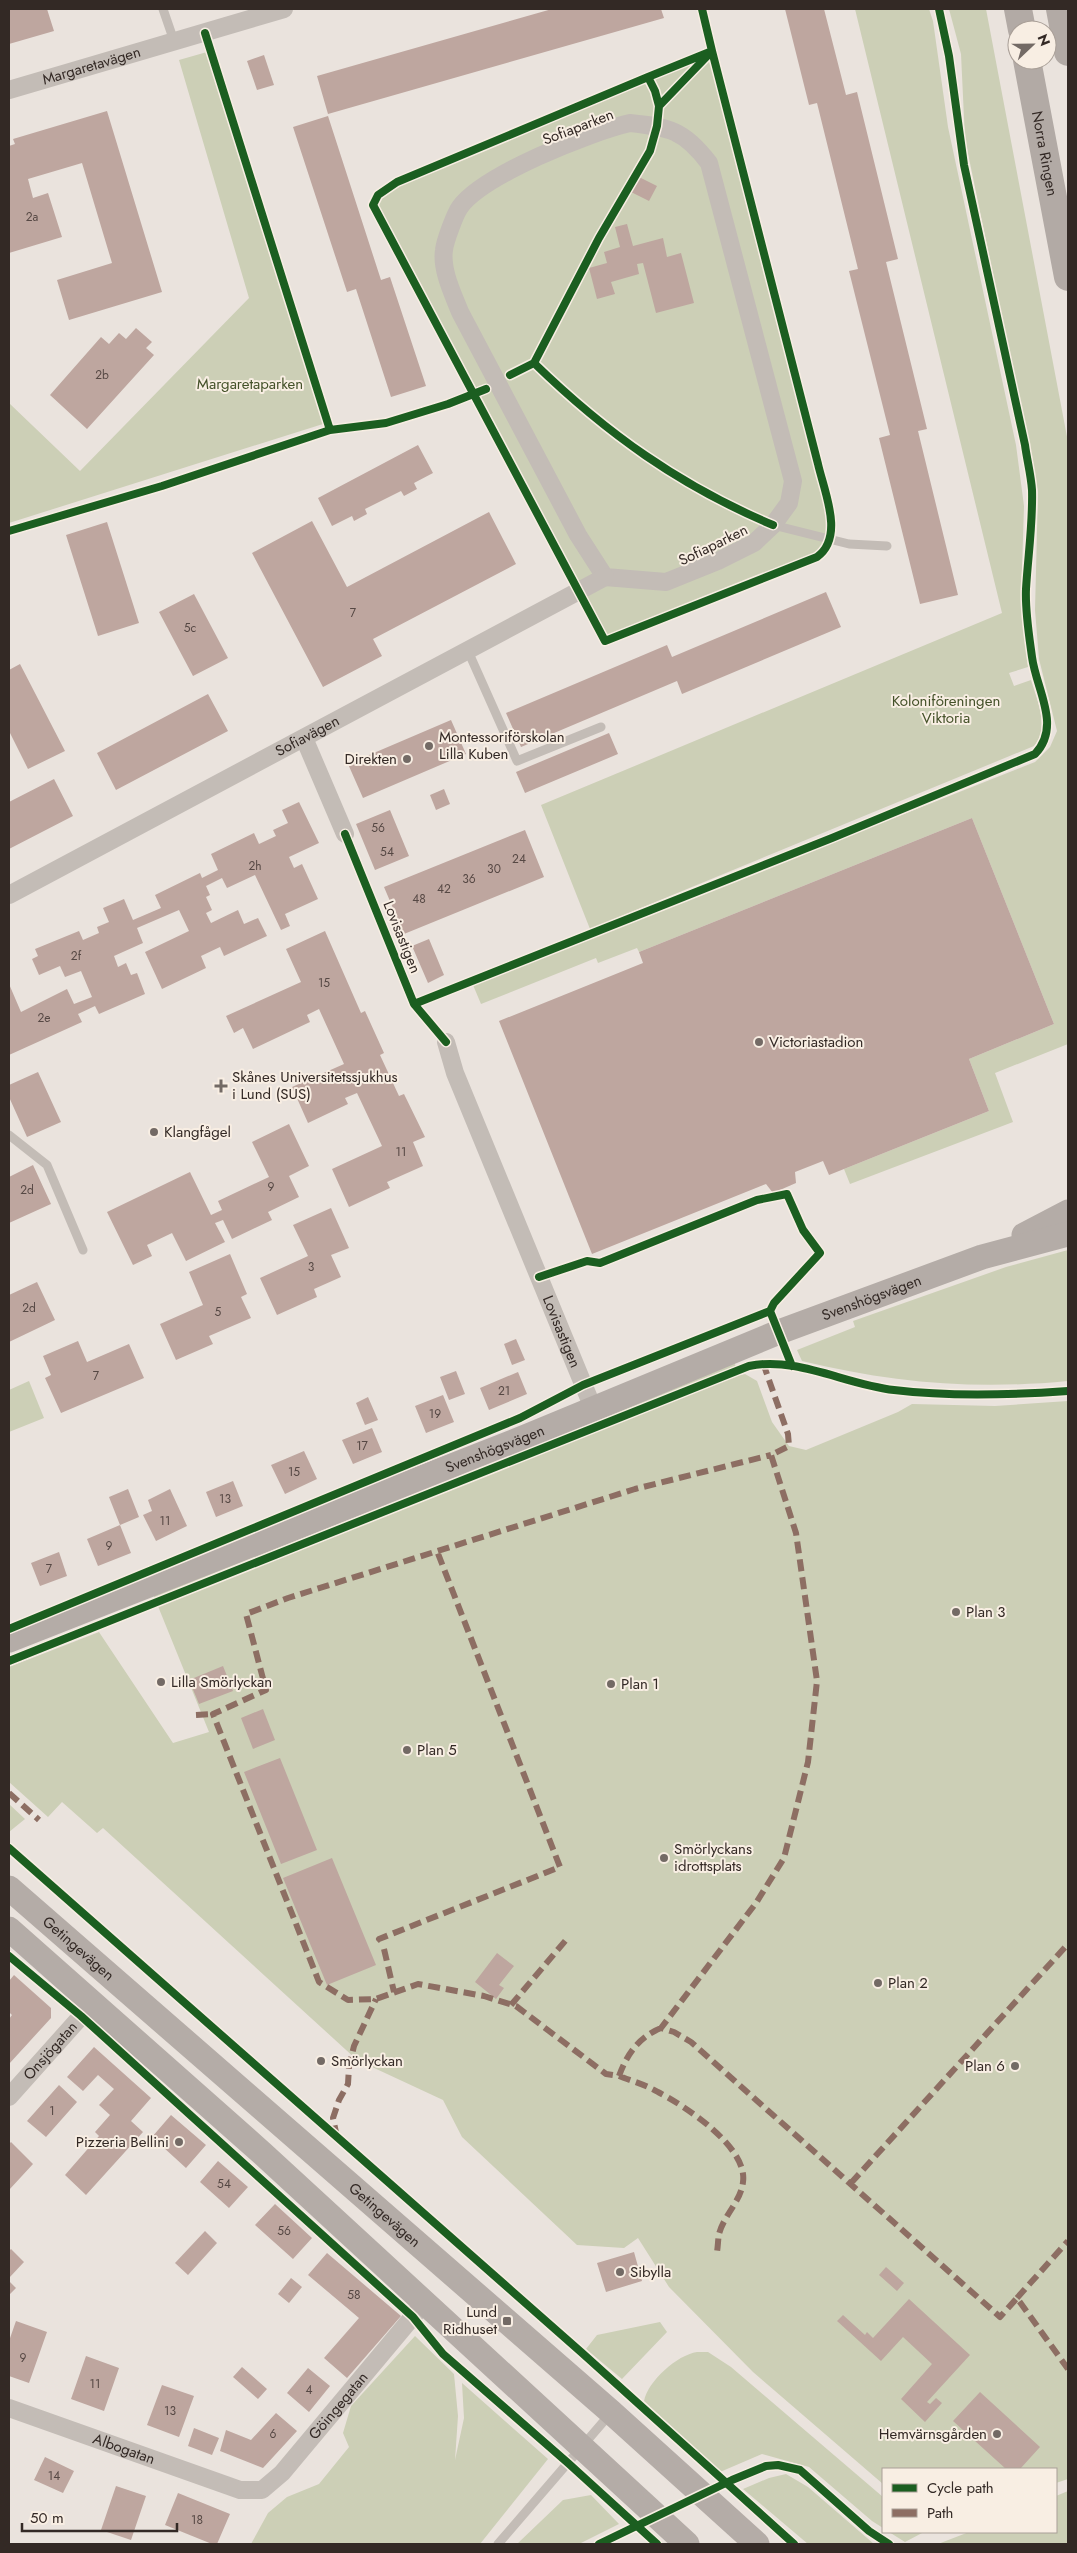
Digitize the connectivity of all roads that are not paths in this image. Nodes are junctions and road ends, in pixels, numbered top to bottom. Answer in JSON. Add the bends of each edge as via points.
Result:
{"nodes":[{"id":1,"x":162,"y":9,"type":"edge"},
{"id":2,"x":284,"y":9,"type":"edge"},
{"id":3,"x":1060,"y":9,"type":"edge"},
{"id":4,"x":174,"y":41,"type":"junction"},
{"id":5,"x":1068,"y":52,"type":"edge"},
{"id":6,"x":1029,"y":70,"type":"edge"},
{"id":7,"x":9,"y":90,"type":"edge"},
{"id":8,"x":1068,"y":277,"type":"edge"},
{"id":9,"x":773,"y":525,"type":"junction"},
{"id":10,"x":887,"y":546,"type":"dead end"},
{"id":11,"x":605,"y":577,"type":"junction"},
{"id":12,"x":468,"y":651,"type":"junction"},
{"id":13,"x":601,"y":727,"type":"dead end"},
{"id":14,"x":304,"y":738,"type":"junction"},
{"id":15,"x":345,"y":834,"type":"dead end"},
{"id":16,"x":9,"y":895,"type":"edge"},
{"id":17,"x":446,"y":1042,"type":"dead end"},
{"id":18,"x":9,"y":1135,"type":"edge"},
{"id":19,"x":1068,"y":1212,"type":"edge"},
{"id":20,"x":1068,"y":1234,"type":"edge"},
{"id":21,"x":83,"y":1250,"type":"dead end"},
{"id":22,"x":982,"y":1256,"type":"junction"},
{"id":23,"x":593,"y":1408,"type":"junction"},
{"id":24,"x":9,"y":1640,"type":"edge"},
{"id":25,"x":9,"y":1888,"type":"edge"},
{"id":26,"x":9,"y":1929,"type":"edge"},
{"id":27,"x":93,"y":2003,"type":"junction"},
{"id":28,"x":9,"y":2098,"type":"edge"},
{"id":29,"x":425,"y":2302,"type":"junction"},
{"id":30,"x":9,"y":2408,"type":"edge"},
{"id":31,"x":611,"y":2412,"type":"junction"},
{"id":32,"x":581,"y":2448,"type":"junction"},
{"id":33,"x":240,"y":2490,"type":"joint"},
{"id":34,"x":498,"y":2544,"type":"edge"},
{"id":35,"x":687,"y":2544,"type":"edge"},
{"id":36,"x":756,"y":2544,"type":"edge"}],
"edges":[{"from":1,"to":4,"type":"lane"},
{"from":2,"to":4,"type":"street","name":"Margaretavägen"},
{"from":3,"to":5,"type":"main road"},
{"from":4,"to":7,"type":"street","name":"Margaretavägen"},
{"from":6,"to":8,"type":"main road","name":"Norra Ringen"},
{"from":9,"to":10,"type":"lane","via":[[849,544]]},
{"from":9,"to":11,"type":"street","name":"Sofiaparken","via":[[754,543],[666,582]]},
{"from":9,"to":11,"type":"street","name":"Sofiaparken","via":[[789,503],[792,481],[709,163],[684,136],[666,129],[630,123],[610,127],[536,158],[479,188],[459,207],[444,250],[448,281],[460,312],[578,535]]},
{"from":11,"to":12,"type":"street","name":"Sofiavägen"},
{"from":12,"to":13,"type":"lane","via":[[517,761]]},
{"from":12,"to":14,"type":"street","name":"Sofiavägen"},
{"from":14,"to":15,"type":"street"},
{"from":14,"to":16,"type":"street","name":"Sofiavägen"},
{"from":17,"to":23,"type":"street","name":"Lovisastigen","via":[[458,1082]]},
{"from":18,"to":21,"type":"lane","via":[[47,1165]]},
{"from":19,"to":22,"type":"main road","name":"Svenshögsvägen"},
{"from":20,"to":22,"type":"main road","name":"Svenshögsvägen"},
{"from":22,"to":23,"type":"main road","name":"Svenshögsvägen","via":[[779,1332]]},
{"from":23,"to":24,"type":"main road","name":"Svenshögsvägen"},
{"from":25,"to":31,"type":"main road","name":"Getingevägen"},
{"from":26,"to":27,"type":"main road","name":"Getingevägen"},
{"from":27,"to":28,"type":"street","name":"Onsjögatan"},
{"from":27,"to":29,"type":"main road","name":"Getingevägen"},
{"from":29,"to":32,"type":"main road","name":"Getingevägen"},
{"from":29,"to":33,"type":"street","name":"Göingegatan","via":[[282,2473],[262,2490]]},
{"from":30,"to":33,"type":"street","name":"Albogatan"},
{"from":31,"to":32,"type":"lane"},
{"from":31,"to":36,"type":"main road","name":"Getingevägen"},
{"from":32,"to":34,"type":"lane"},
{"from":32,"to":35,"type":"main road","name":"Getingevägen"}]}
